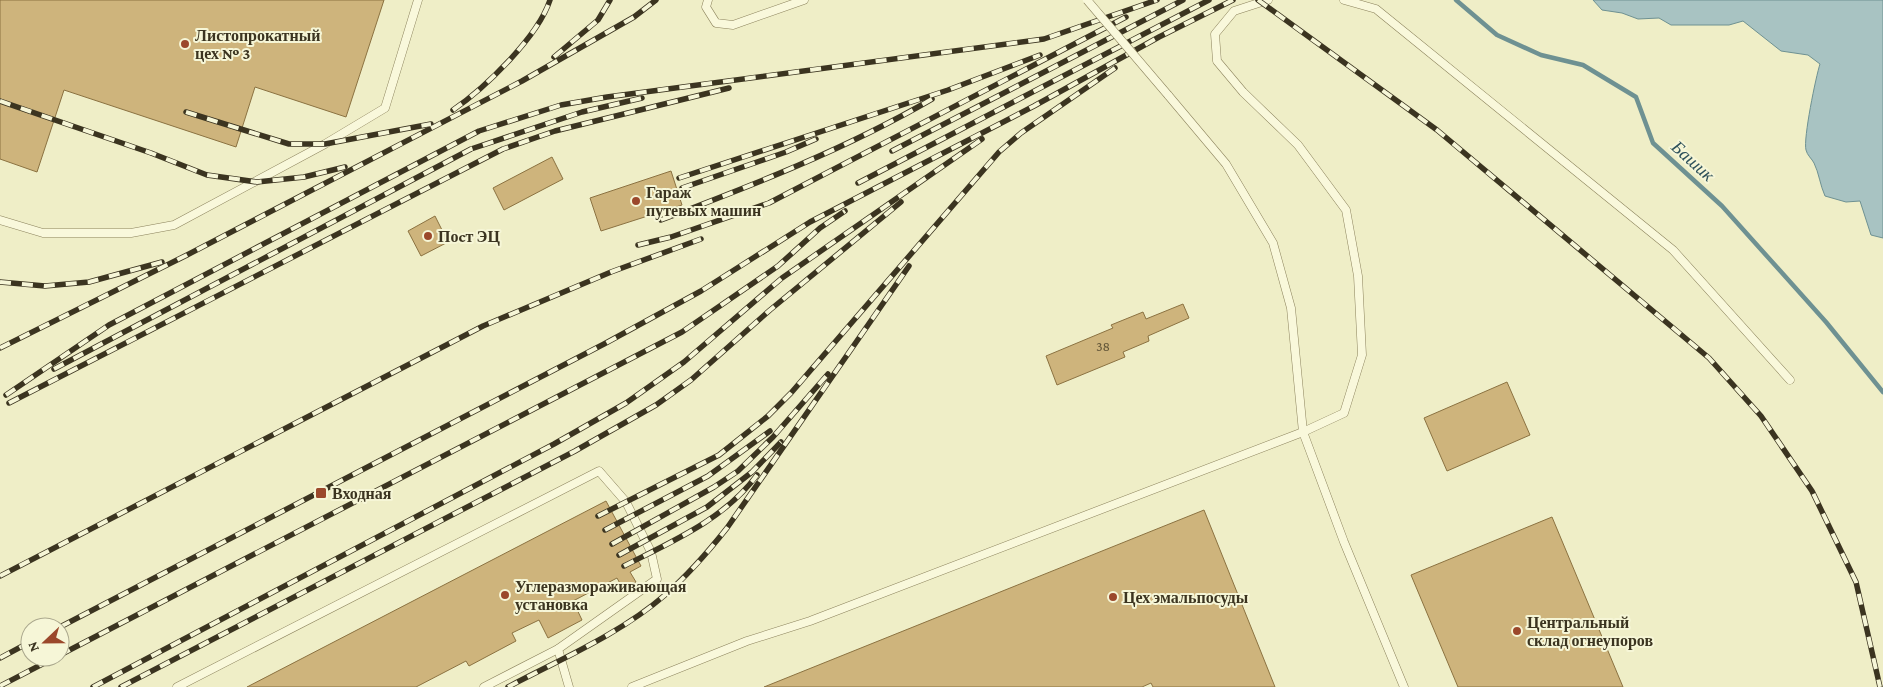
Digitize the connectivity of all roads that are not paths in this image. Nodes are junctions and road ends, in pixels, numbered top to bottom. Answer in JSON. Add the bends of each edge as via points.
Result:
{"nodes":[{"id":1,"x":418,"y":0,"type":"edge"},
{"id":2,"x":708,"y":0,"type":"edge"},
{"id":3,"x":804,"y":0,"type":"edge"},
{"id":4,"x":1087,"y":0,"type":"edge"},
{"id":5,"x":1268,"y":0,"type":"edge"},
{"id":6,"x":1344,"y":0,"type":"edge"},
{"id":7,"x":0,"y":220,"type":"edge"},
{"id":8,"x":1790,"y":380,"type":"dead end"},
{"id":9,"x":1303,"y":432,"type":"junction"},
{"id":10,"x":558,"y":649,"type":"junction"},
{"id":11,"x":177,"y":687,"type":"edge"},
{"id":12,"x":484,"y":687,"type":"edge"},
{"id":13,"x":569,"y":687,"type":"edge"},
{"id":14,"x":632,"y":687,"type":"edge"},
{"id":15,"x":1404,"y":687,"type":"edge"}],
"edges":[{"from":1,"to":7,"type":"lane","via":[[385,108],[206,209],[174,225],[131,233],[43,233]]},
{"from":2,"to":3,"type":"lane","via":[[706,7],[716,23],[734,26]]},
{"from":4,"to":9,"type":"lane","bridge":true,"via":[[1226,164],[1272,243],[1291,308]]},
{"from":5,"to":9,"type":"lane","via":[[1234,11],[1215,34],[1217,61],[1243,92],[1298,146],[1346,210],[1358,276],[1362,354],[1344,413]]},
{"from":6,"to":8,"type":"lane","via":[[1376,9],[1673,250]]},
{"from":9,"to":14,"type":"lane"},
{"from":9,"to":15,"type":"lane"},
{"from":10,"to":11,"type":"lane","via":[[657,580],[651,552],[626,502],[599,472]]},
{"from":10,"to":12,"type":"lane"},
{"from":10,"to":13,"type":"lane"}]}
